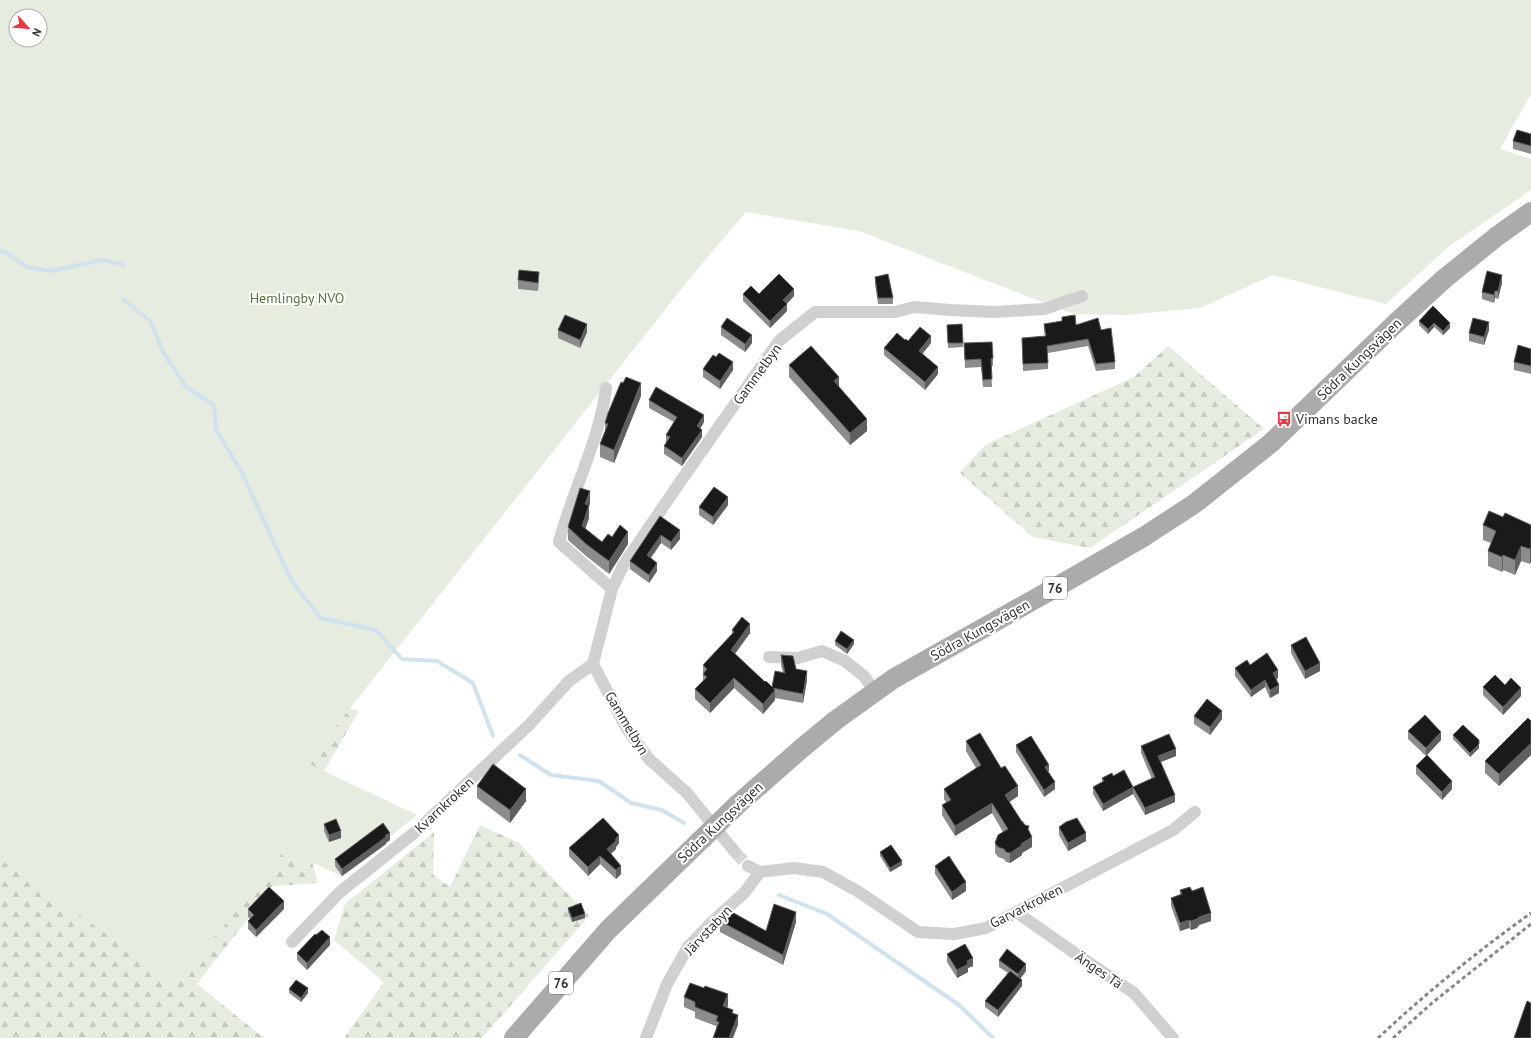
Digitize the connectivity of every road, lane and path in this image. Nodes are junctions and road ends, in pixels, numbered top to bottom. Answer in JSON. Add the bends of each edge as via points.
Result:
{"nodes":[{"id":1,"x":1531,"y":212,"type":"edge"},
{"id":2,"x":1082,"y":296,"type":"dead end"},
{"id":3,"x":606,"y":388,"type":"dead end"},
{"id":4,"x":612,"y":589,"type":"junction"},
{"id":5,"x":769,"y":657,"type":"dead end"},
{"id":6,"x":593,"y":664,"type":"junction"},
{"id":7,"x":875,"y":692,"type":"junction"},
{"id":8,"x":1195,"y":812,"type":"dead end"},
{"id":9,"x":715,"y":827,"type":"junction"},
{"id":10,"x":735,"y":852,"type":"tunnel mouth"},
{"id":11,"x":748,"y":866,"type":"tunnel mouth"},
{"id":12,"x":760,"y":872,"type":"junction"},
{"id":13,"x":1016,"y":912,"type":"junction"},
{"id":14,"x":292,"y":942,"type":"dead end"},
{"id":15,"x":514,"y":1038,"type":"edge"},
{"id":16,"x":646,"y":1038,"type":"edge"},
{"id":17,"x":1173,"y":1038,"type":"edge"}],
"edges":[{"from":1,"to":7,"type":"main road","name":"Södra Kungsvägen","number":"76","via":[[1444,280],[1271,443],[1194,504],[1132,543],[893,679]]},
{"from":2,"to":4,"type":"street","name":"Gammelbyn","via":[[1044,309],[994,312],[914,307],[895,312],[815,312],[779,341],[624,564]]},
{"from":3,"to":4,"type":"street","via":[[605,402],[594,438],[558,542]]},
{"from":4,"to":6,"type":"street","name":"Gammelbyn"},
{"from":5,"to":7,"type":"street","via":[[798,658],[822,651],[845,661],[864,676]]},
{"from":6,"to":9,"type":"street","name":"Gammelbyn","via":[[627,729],[648,759],[687,793]]},
{"from":6,"to":14,"type":"street","name":"Kvarnkroken","via":[[569,681],[529,725],[414,833],[340,892]]},
{"from":7,"to":9,"type":"main road","name":"Södra Kungsvägen","number":"76","via":[[802,748]]},
{"from":8,"to":13,"type":"street","name":"Garvarkroken","via":[[1173,830]]},
{"from":9,"to":10,"type":"street","name":"Gammelbyn"},
{"from":9,"to":15,"type":"main road","name":"Södra Kungsvägen","number":"76","via":[[608,930]]},
{"from":11,"to":12,"type":"street"},
{"from":12,"to":13,"type":"street","name":"Garvarkroken","via":[[794,868],[823,872],[859,892],[918,932],[954,934],[986,928]]},
{"from":12,"to":16,"type":"street","name":"Järvstabyn","via":[[744,893],[688,947],[667,984]]},
{"from":13,"to":17,"type":"street","name":"Änges Tä","via":[[1134,993]]}]}
